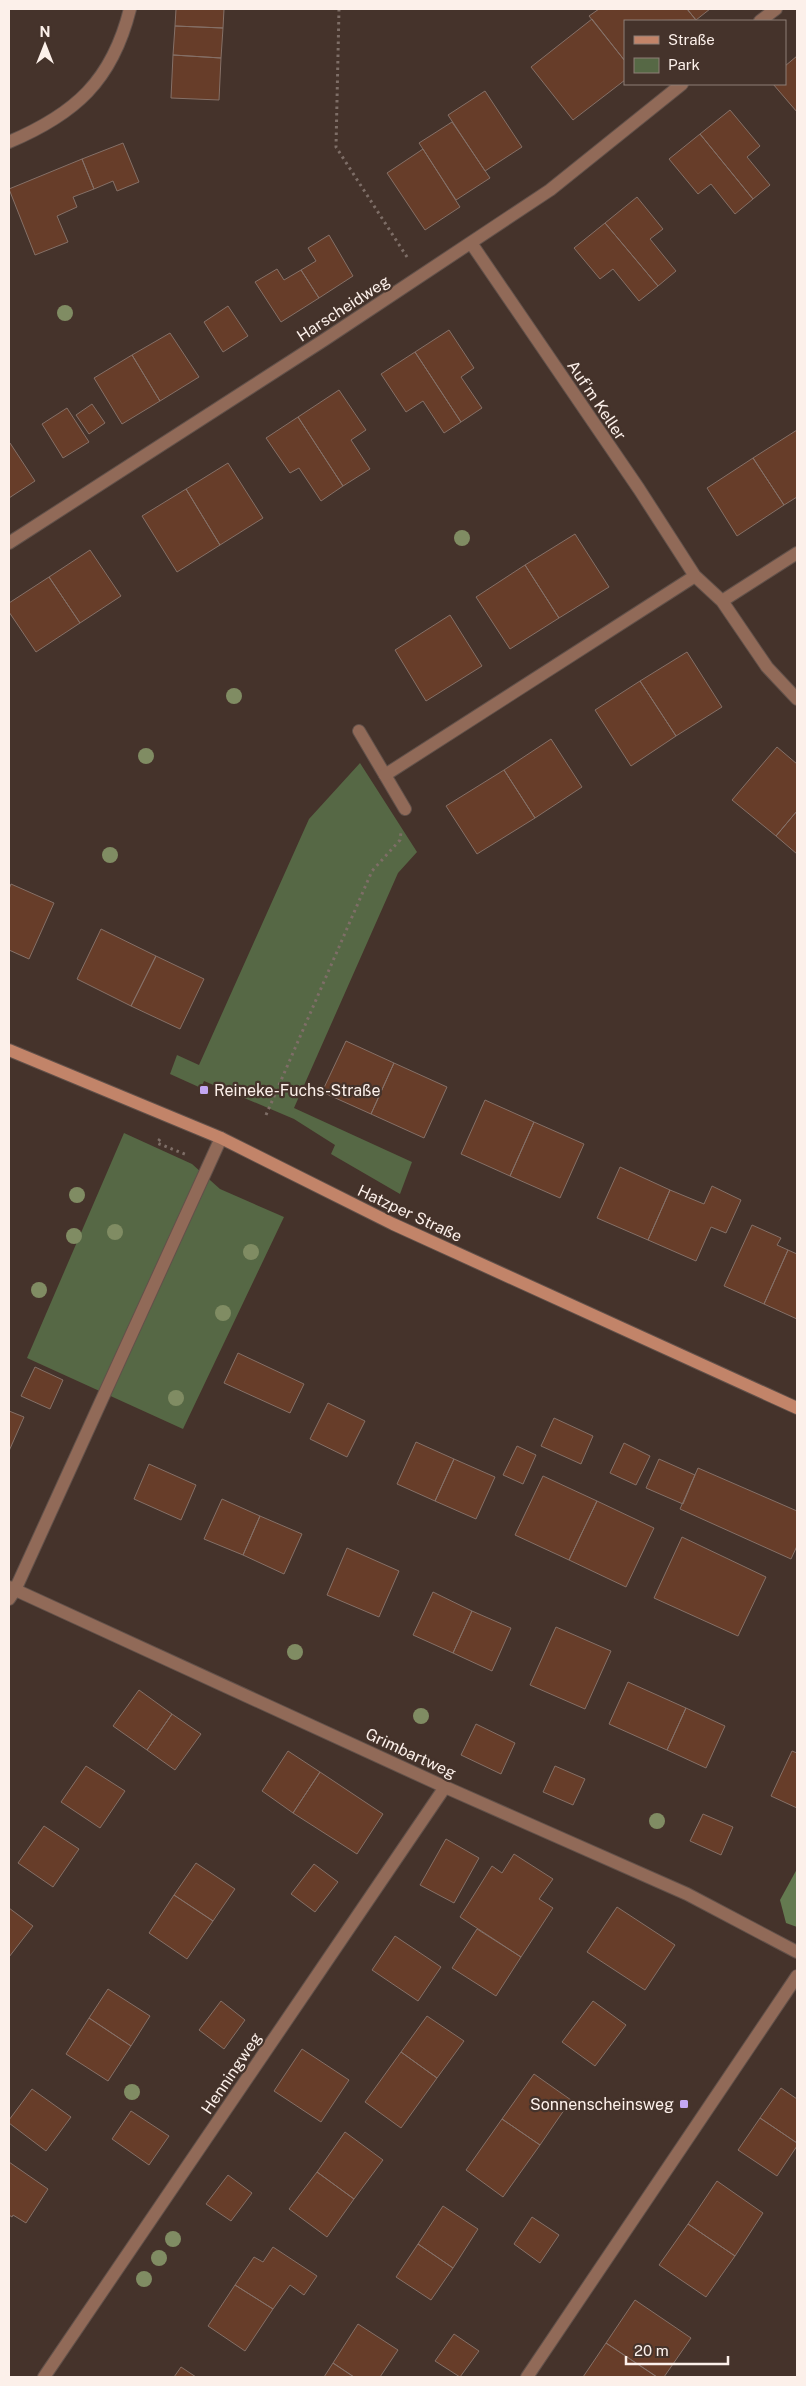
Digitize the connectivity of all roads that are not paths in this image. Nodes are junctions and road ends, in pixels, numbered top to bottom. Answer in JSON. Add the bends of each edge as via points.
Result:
{"nodes":[{"id":1,"x":130,"y":9,"type":"edge"},
{"id":2,"x":776,"y":9,"type":"edge"},
{"id":3,"x":761,"y":20,"type":"edge"},
{"id":4,"x":681,"y":85,"type":"edge"},
{"id":5,"x":9,"y":142,"type":"edge"},
{"id":6,"x":471,"y":243,"type":"junction"},
{"id":7,"x":9,"y":543,"type":"edge"},
{"id":8,"x":797,"y":554,"type":"edge"},
{"id":9,"x":695,"y":576,"type":"junction"},
{"id":10,"x":722,"y":601,"type":"junction"},
{"id":11,"x":797,"y":699,"type":"edge"},
{"id":12,"x":360,"y":731,"type":"dead end"},
{"id":13,"x":385,"y":775,"type":"junction"},
{"id":14,"x":405,"y":809,"type":"road end"},
{"id":15,"x":9,"y":1050,"type":"edge"},
{"id":16,"x":221,"y":1138,"type":"junction"},
{"id":17,"x":797,"y":1408,"type":"edge"},
{"id":18,"x":11,"y":1592,"type":"edge"},
{"id":19,"x":445,"y":1787,"type":"junction"},
{"id":20,"x":797,"y":1952,"type":"edge"},
{"id":21,"x":797,"y":1976,"type":"edge"},
{"id":22,"x":44,"y":2377,"type":"edge"},
{"id":23,"x":527,"y":2377,"type":"edge"}],
"edges":[{"from":1,"to":5,"type":"street","via":[[122,38],[96,83],[66,112]]},
{"from":2,"to":3,"type":"street"},
{"from":4,"to":6,"type":"street","name":"Harscheidweg","via":[[550,190]]},
{"from":6,"to":7,"type":"street","name":"Harscheidweg"},
{"from":6,"to":9,"type":"street","name":"Auf'm Keller"},
{"from":8,"to":10,"type":"street"},
{"from":9,"to":10,"type":"street","name":"Auf'm Keller"},
{"from":9,"to":13,"type":"street"},
{"from":10,"to":11,"type":"street","name":"Auf'm Keller","via":[[767,667]]},
{"from":12,"to":13,"type":"street"},
{"from":13,"to":14,"type":"street"},
{"from":15,"to":16,"type":"main road","name":"Hatzper Straße"},
{"from":16,"to":17,"type":"main road","name":"Hatzper Straße","via":[[393,1224]]},
{"from":16,"to":18,"type":"street"},
{"from":18,"to":19,"type":"street","name":"Grimbartweg"},
{"from":19,"to":20,"type":"street","name":"Grimbartweg","via":[[687,1894]]},
{"from":19,"to":22,"type":"street","name":"Henningweg"},
{"from":21,"to":23,"type":"street"}]}
